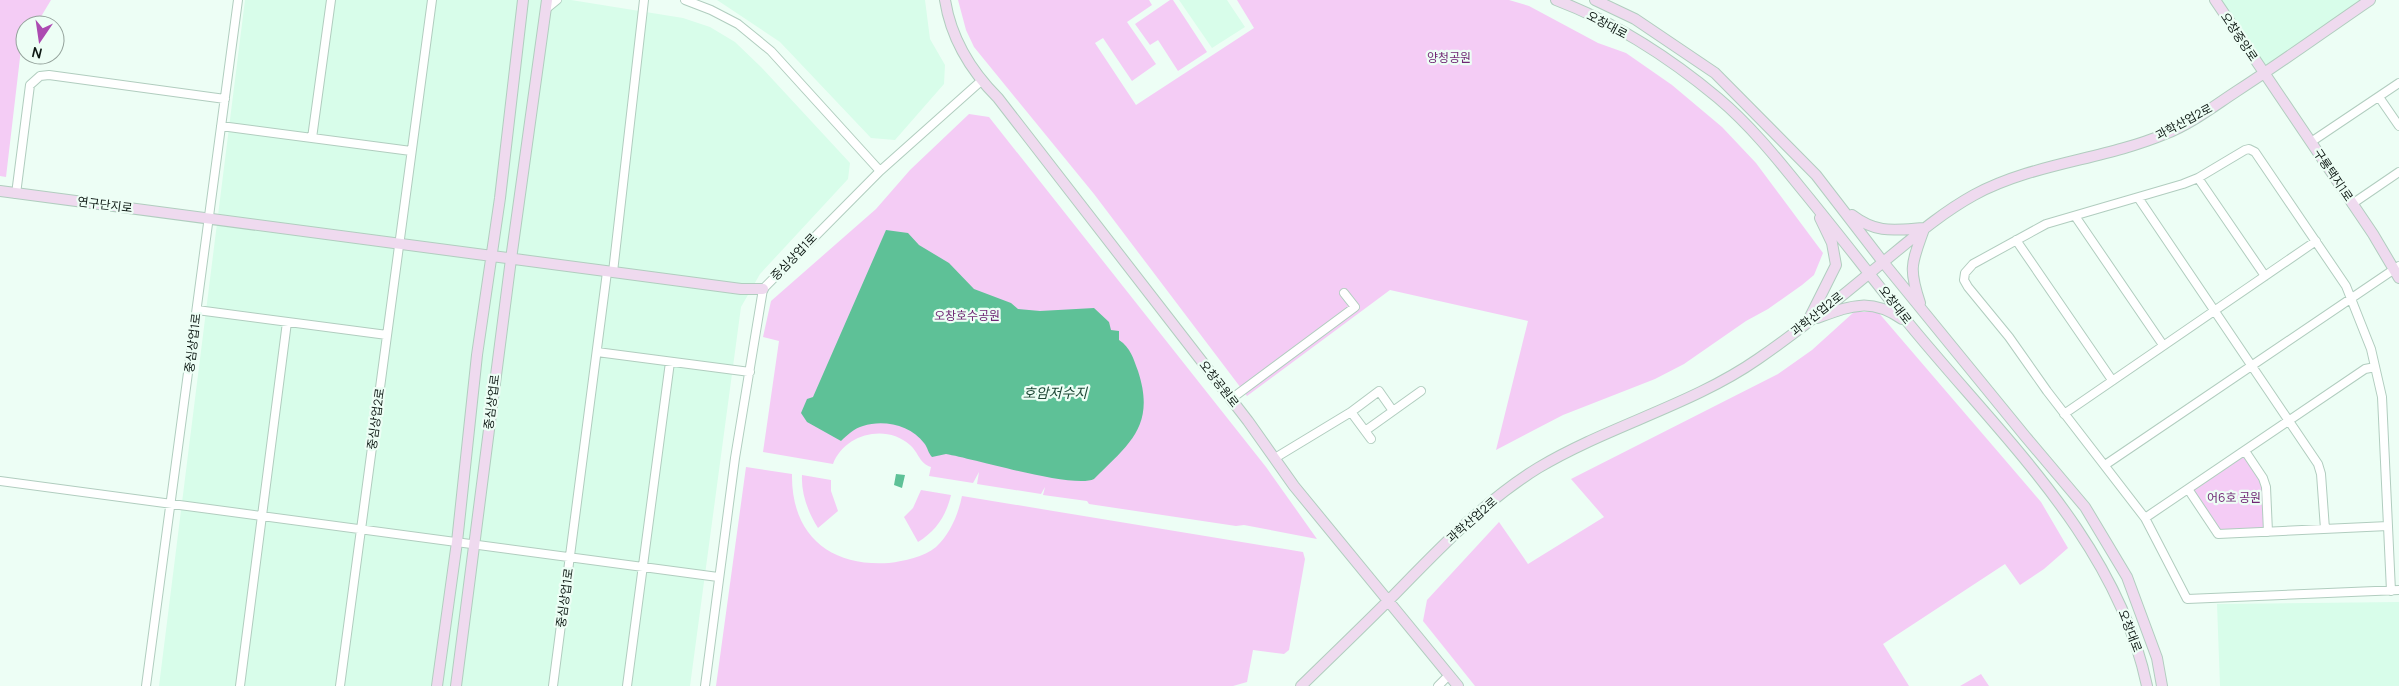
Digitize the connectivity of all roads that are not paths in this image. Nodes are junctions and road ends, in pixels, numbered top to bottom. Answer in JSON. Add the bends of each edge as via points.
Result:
{"nodes":[{"id":1,"x":238,"y":0,"type":"edge"},
{"id":2,"x":331,"y":0,"type":"edge"},
{"id":3,"x":432,"y":0,"type":"edge"},
{"id":4,"x":523,"y":0,"type":"edge"},
{"id":5,"x":557,"y":0,"type":"edge"},
{"id":6,"x":644,"y":0,"type":"edge"},
{"id":7,"x":685,"y":0,"type":"edge"},
{"id":8,"x":945,"y":0,"type":"edge"},
{"id":9,"x":1556,"y":0,"type":"edge"},
{"id":10,"x":1595,"y":0,"type":"edge"},
{"id":11,"x":2214,"y":0,"type":"edge"},
{"id":12,"x":2370,"y":0,"type":"edge"},
{"id":13,"x":546,"y":4,"type":"edge"},
{"id":14,"x":2264,"y":74,"type":"junction"},
{"id":15,"x":981,"y":81,"type":"junction"},
{"id":16,"x":2399,"y":83,"type":"edge"},
{"id":17,"x":2379,"y":97,"type":"junction"},
{"id":18,"x":225,"y":99,"type":"junction"},
{"id":19,"x":222,"y":126,"type":"junction"},
{"id":20,"x":2399,"y":126,"type":"edge"},
{"id":21,"x":312,"y":138,"type":"junction"},
{"id":22,"x":2310,"y":142,"type":"junction"},
{"id":23,"x":411,"y":152,"type":"junction"},
{"id":24,"x":880,"y":171,"type":"junction"},
{"id":25,"x":2399,"y":172,"type":"edge"},
{"id":26,"x":2198,"y":178,"type":"junction"},
{"id":27,"x":0,"y":191,"type":"edge"},
{"id":28,"x":16,"y":194,"type":"junction"},
{"id":29,"x":2139,"y":198,"type":"junction"},
{"id":30,"x":1813,"y":203,"type":"junction"},
{"id":31,"x":2352,"y":204,"type":"junction"},
{"id":32,"x":1840,"y":206,"type":"junction"},
{"id":33,"x":2075,"y":216,"type":"junction"},
{"id":34,"x":210,"y":218,"type":"junction"},
{"id":35,"x":1924,"y":228,"type":"junction"},
{"id":36,"x":2016,"y":240,"type":"junction"},
{"id":37,"x":2316,"y":241,"type":"junction"},
{"id":38,"x":399,"y":244,"type":"junction"},
{"id":39,"x":491,"y":257,"type":"junction"},
{"id":40,"x":511,"y":259,"type":"junction"},
{"id":41,"x":1884,"y":262,"type":"junction"},
{"id":42,"x":2398,"y":271,"type":"edge"},
{"id":43,"x":610,"y":272,"type":"junction"},
{"id":44,"x":1870,"y":273,"type":"junction"},
{"id":45,"x":2265,"y":276,"type":"junction"},
{"id":46,"x":764,"y":289,"type":"junction"},
{"id":47,"x":1344,"y":293,"type":"dead end"},
{"id":48,"x":2352,"y":298,"type":"junction"},
{"id":49,"x":197,"y":310,"type":"junction"},
{"id":50,"x":1922,"y":310,"type":"junction"},
{"id":51,"x":2216,"y":310,"type":"junction"},
{"id":52,"x":1809,"y":320,"type":"junction"},
{"id":53,"x":287,"y":322,"type":"junction"},
{"id":54,"x":1910,"y":324,"type":"junction"},
{"id":55,"x":387,"y":335,"type":"junction"},
{"id":56,"x":2164,"y":345,"type":"junction"},
{"id":57,"x":597,"y":352,"type":"junction"},
{"id":58,"x":670,"y":362,"type":"junction"},
{"id":59,"x":2253,"y":364,"type":"junction"},
{"id":60,"x":2375,"y":367,"type":"junction"},
{"id":61,"x":750,"y":372,"type":"junction"},
{"id":62,"x":2112,"y":380,"type":"junction"},
{"id":63,"x":1421,"y":391,"type":"dead end"},
{"id":64,"x":1231,"y":399,"type":"junction"},
{"id":65,"x":1352,"y":412,"type":"junction"},
{"id":66,"x":1393,"y":412,"type":"junction"},
{"id":67,"x":2064,"y":414,"type":"junction"},
{"id":68,"x":2290,"y":420,"type":"junction"},
{"id":69,"x":1365,"y":432,"type":"junction"},
{"id":70,"x":1371,"y":439,"type":"dead end"},
{"id":71,"x":2245,"y":451,"type":"junction"},
{"id":72,"x":1274,"y":458,"type":"junction"},
{"id":73,"x":2104,"y":465,"type":"junction"},
{"id":74,"x":0,"y":481,"type":"edge"},
{"id":75,"x":2188,"y":489,"type":"junction"},
{"id":76,"x":172,"y":504,"type":"junction"},
{"id":77,"x":262,"y":517,"type":"junction"},
{"id":78,"x":2145,"y":518,"type":"junction"},
{"id":79,"x":2388,"y":526,"type":"junction"},
{"id":80,"x":2325,"y":529,"type":"junction"},
{"id":81,"x":361,"y":530,"type":"junction"},
{"id":82,"x":2268,"y":532,"type":"junction"},
{"id":83,"x":456,"y":542,"type":"junction"},
{"id":84,"x":473,"y":545,"type":"junction"},
{"id":85,"x":570,"y":557,"type":"junction"},
{"id":86,"x":643,"y":567,"type":"junction"},
{"id":87,"x":718,"y":577,"type":"junction"},
{"id":88,"x":2395,"y":590,"type":"edge"},
{"id":89,"x":1389,"y":600,"type":"junction"},
{"id":90,"x":1449,"y":675,"type":"junction"},
{"id":91,"x":146,"y":686,"type":"edge"},
{"id":92,"x":240,"y":686,"type":"edge"},
{"id":93,"x":340,"y":686,"type":"edge"},
{"id":94,"x":437,"y":686,"type":"edge"},
{"id":95,"x":456,"y":686,"type":"edge"},
{"id":96,"x":553,"y":686,"type":"edge"},
{"id":97,"x":627,"y":686,"type":"edge"},
{"id":98,"x":705,"y":686,"type":"edge"},
{"id":99,"x":1301,"y":686,"type":"edge"},
{"id":100,"x":1438,"y":686,"type":"edge"},
{"id":101,"x":1458,"y":686,"type":"edge"},
{"id":102,"x":2147,"y":686,"type":"edge"},
{"id":103,"x":2162,"y":686,"type":"edge"}],
"edges":[{"from":1,"to":18,"type":"street","name":"중심상업1로"},
{"from":2,"to":21,"type":"street"},
{"from":3,"to":23,"type":"street","name":"중심상업2로"},
{"from":4,"to":39,"type":"street","name":"중심상업로"},
{"from":5,"to":13,"type":"street"},
{"from":6,"to":43,"type":"street","name":"중심상업1로"},
{"from":7,"to":24,"type":"street","via":[[738,24],[771,51]]},
{"from":8,"to":15,"type":"street","name":"오창공원로","via":[[952,29]]},
{"from":9,"to":30,"type":"street","name":"오창대로","via":[[1644,45],[1712,94],[1774,155]]},
{"from":10,"to":32,"type":"street","name":"오창대로","via":[[1635,19],[1715,73],[1816,174]]},
{"from":11,"to":14,"type":"street","name":"오창중앙로"},
{"from":12,"to":14,"type":"street","name":"과학산업2로"},
{"from":13,"to":40,"type":"street","name":"중심상업로"},
{"from":14,"to":22,"type":"street","name":"구룡택지1로"},
{"from":14,"to":35,"type":"street","name":"과학산업2로","via":[[2168,133],[1993,185]]},
{"from":15,"to":24,"type":"street"},
{"from":15,"to":64,"type":"street","name":"오창공원로","via":[[998,98]]},
{"from":16,"to":17,"type":"street"},
{"from":17,"to":20,"type":"street"},
{"from":17,"to":22,"type":"street"},
{"from":18,"to":19,"type":"street","name":"중심상업1로"},
{"from":18,"to":28,"type":"street","via":[[40,76],[30,84]]},
{"from":19,"to":21,"type":"street"},
{"from":19,"to":34,"type":"street","name":"중심상업1로"},
{"from":21,"to":23,"type":"street"},
{"from":22,"to":31,"type":"street","name":"구룡택지1로"},
{"from":23,"to":38,"type":"street","name":"중심상업2로"},
{"from":24,"to":46,"type":"street","name":"중심상업1로"},
{"from":25,"to":31,"type":"street"},
{"from":26,"to":29,"type":"street"},
{"from":26,"to":37,"type":"street","via":[[2233,156],[2249,149],[2255,152]]},
{"from":26,"to":45,"type":"street"},
{"from":27,"to":28,"type":"street","name":"연구단지로"},
{"from":28,"to":34,"type":"street","name":"연구단지로"},
{"from":29,"to":33,"type":"street"},
{"from":29,"to":51,"type":"street"},
{"from":30,"to":44,"type":"street","name":"오창대로"},
{"from":30,"to":52,"type":"street","via":[[1832,243],[1836,265]]},
{"from":31,"to":42,"type":"street","name":"구룡택지1로"},
{"from":32,"to":35,"type":"street","via":[[1866,225],[1880,230]]},
{"from":32,"to":41,"type":"street","name":"오창대로"},
{"from":33,"to":36,"type":"street","via":[[2046,224]]},
{"from":33,"to":56,"type":"street"},
{"from":34,"to":38,"type":"street"},
{"from":34,"to":49,"type":"street","name":"중심상업1로"},
{"from":35,"to":41,"type":"street","name":"과학산업2로"},
{"from":35,"to":50,"type":"street","via":[[1912,267]]},
{"from":36,"to":62,"type":"street"},
{"from":36,"to":67,"type":"street","via":[[1973,264],[1965,273],[1964,280]]},
{"from":37,"to":45,"type":"street"},
{"from":37,"to":48,"type":"street"},
{"from":38,"to":39,"type":"street"},
{"from":38,"to":55,"type":"street","name":"중심상업2로"},
{"from":39,"to":40,"type":"street"},
{"from":39,"to":83,"type":"street","name":"중심상업로"},
{"from":40,"to":43,"type":"street"},
{"from":40,"to":84,"type":"street","name":"중심상업로"},
{"from":41,"to":44,"type":"street","name":"과학산업2로"},
{"from":41,"to":50,"type":"street","name":"오창대로"},
{"from":42,"to":48,"type":"street"},
{"from":43,"to":46,"type":"street","via":[[741,289]]},
{"from":43,"to":57,"type":"street","name":"중심상업1로"},
{"from":44,"to":52,"type":"street","name":"과학산업2로"},
{"from":44,"to":54,"type":"street","name":"오창대로"},
{"from":45,"to":51,"type":"street"},
{"from":46,"to":61,"type":"street","name":"중심상업1로"},
{"from":47,"to":64,"type":"street","via":[[1355,307]]},
{"from":48,"to":59,"type":"street"},
{"from":48,"to":60,"type":"street"},
{"from":49,"to":53,"type":"street"},
{"from":49,"to":76,"type":"street","name":"중심상업1로"},
{"from":50,"to":103,"type":"street","name":"오창대로","via":[[2085,506],[2127,577],[2157,658]]},
{"from":51,"to":56,"type":"street"},
{"from":51,"to":59,"type":"street"},
{"from":52,"to":54,"type":"street","via":[[1862,305],[1884,308]]},
{"from":52,"to":89,"type":"street","name":"과학산업2로","via":[[1734,373],[1535,470],[1448,539]]},
{"from":53,"to":55,"type":"street"},
{"from":53,"to":77,"type":"street"},
{"from":54,"to":102,"type":"street","name":"오창대로","via":[[2022,457],[2091,548],[2135,637]]},
{"from":55,"to":81,"type":"street","name":"중심상업2로"},
{"from":56,"to":62,"type":"street"},
{"from":57,"to":58,"type":"street"},
{"from":57,"to":85,"type":"street","name":"중심상업1로"},
{"from":58,"to":61,"type":"street"},
{"from":58,"to":86,"type":"street"},
{"from":59,"to":68,"type":"street"},
{"from":59,"to":73,"type":"street"},
{"from":60,"to":68,"type":"street","via":[[2365,369]]},
{"from":60,"to":79,"type":"street","via":[[2382,397]]},
{"from":61,"to":87,"type":"street","name":"중심상업1로"},
{"from":62,"to":67,"type":"street"},
{"from":63,"to":66,"type":"street"},
{"from":64,"to":72,"type":"street","name":"오창공원로"},
{"from":65,"to":66,"type":"street","via":[[1379,391]]},
{"from":65,"to":69,"type":"street"},
{"from":65,"to":72,"type":"street"},
{"from":66,"to":69,"type":"street"},
{"from":67,"to":73,"type":"street"},
{"from":68,"to":71,"type":"street"},
{"from":68,"to":80,"type":"street","via":[[2318,464]]},
{"from":69,"to":70,"type":"street"},
{"from":71,"to":75,"type":"street"},
{"from":71,"to":82,"type":"street","via":[[2266,487]]},
{"from":72,"to":89,"type":"street","name":"오창공원로"},
{"from":73,"to":78,"type":"street"},
{"from":74,"to":76,"type":"street"},
{"from":75,"to":78,"type":"street"},
{"from":75,"to":82,"type":"street","via":[[2218,534]]},
{"from":76,"to":77,"type":"street"},
{"from":76,"to":91,"type":"street","name":"중심상업1로"},
{"from":77,"to":81,"type":"street"},
{"from":77,"to":92,"type":"street"},
{"from":78,"to":88,"type":"street","via":[[2187,599]]},
{"from":79,"to":80,"type":"street"},
{"from":79,"to":88,"type":"street"},
{"from":80,"to":82,"type":"street"},
{"from":81,"to":83,"type":"street"},
{"from":81,"to":93,"type":"street","name":"중심상업2로"},
{"from":83,"to":84,"type":"street"},
{"from":83,"to":94,"type":"street","name":"중심상업로"},
{"from":84,"to":85,"type":"street"},
{"from":84,"to":95,"type":"street","name":"중심상업로"},
{"from":85,"to":86,"type":"street"},
{"from":85,"to":96,"type":"street","name":"중심상업1로"},
{"from":86,"to":87,"type":"street"},
{"from":86,"to":97,"type":"street"},
{"from":87,"to":98,"type":"street","name":"중심상업1로"},
{"from":89,"to":90,"type":"street","name":"오창공원로"},
{"from":89,"to":99,"type":"street","name":"과학산업2로"},
{"from":90,"to":100,"type":"street"},
{"from":90,"to":101,"type":"street","name":"오창공원로"}]}
